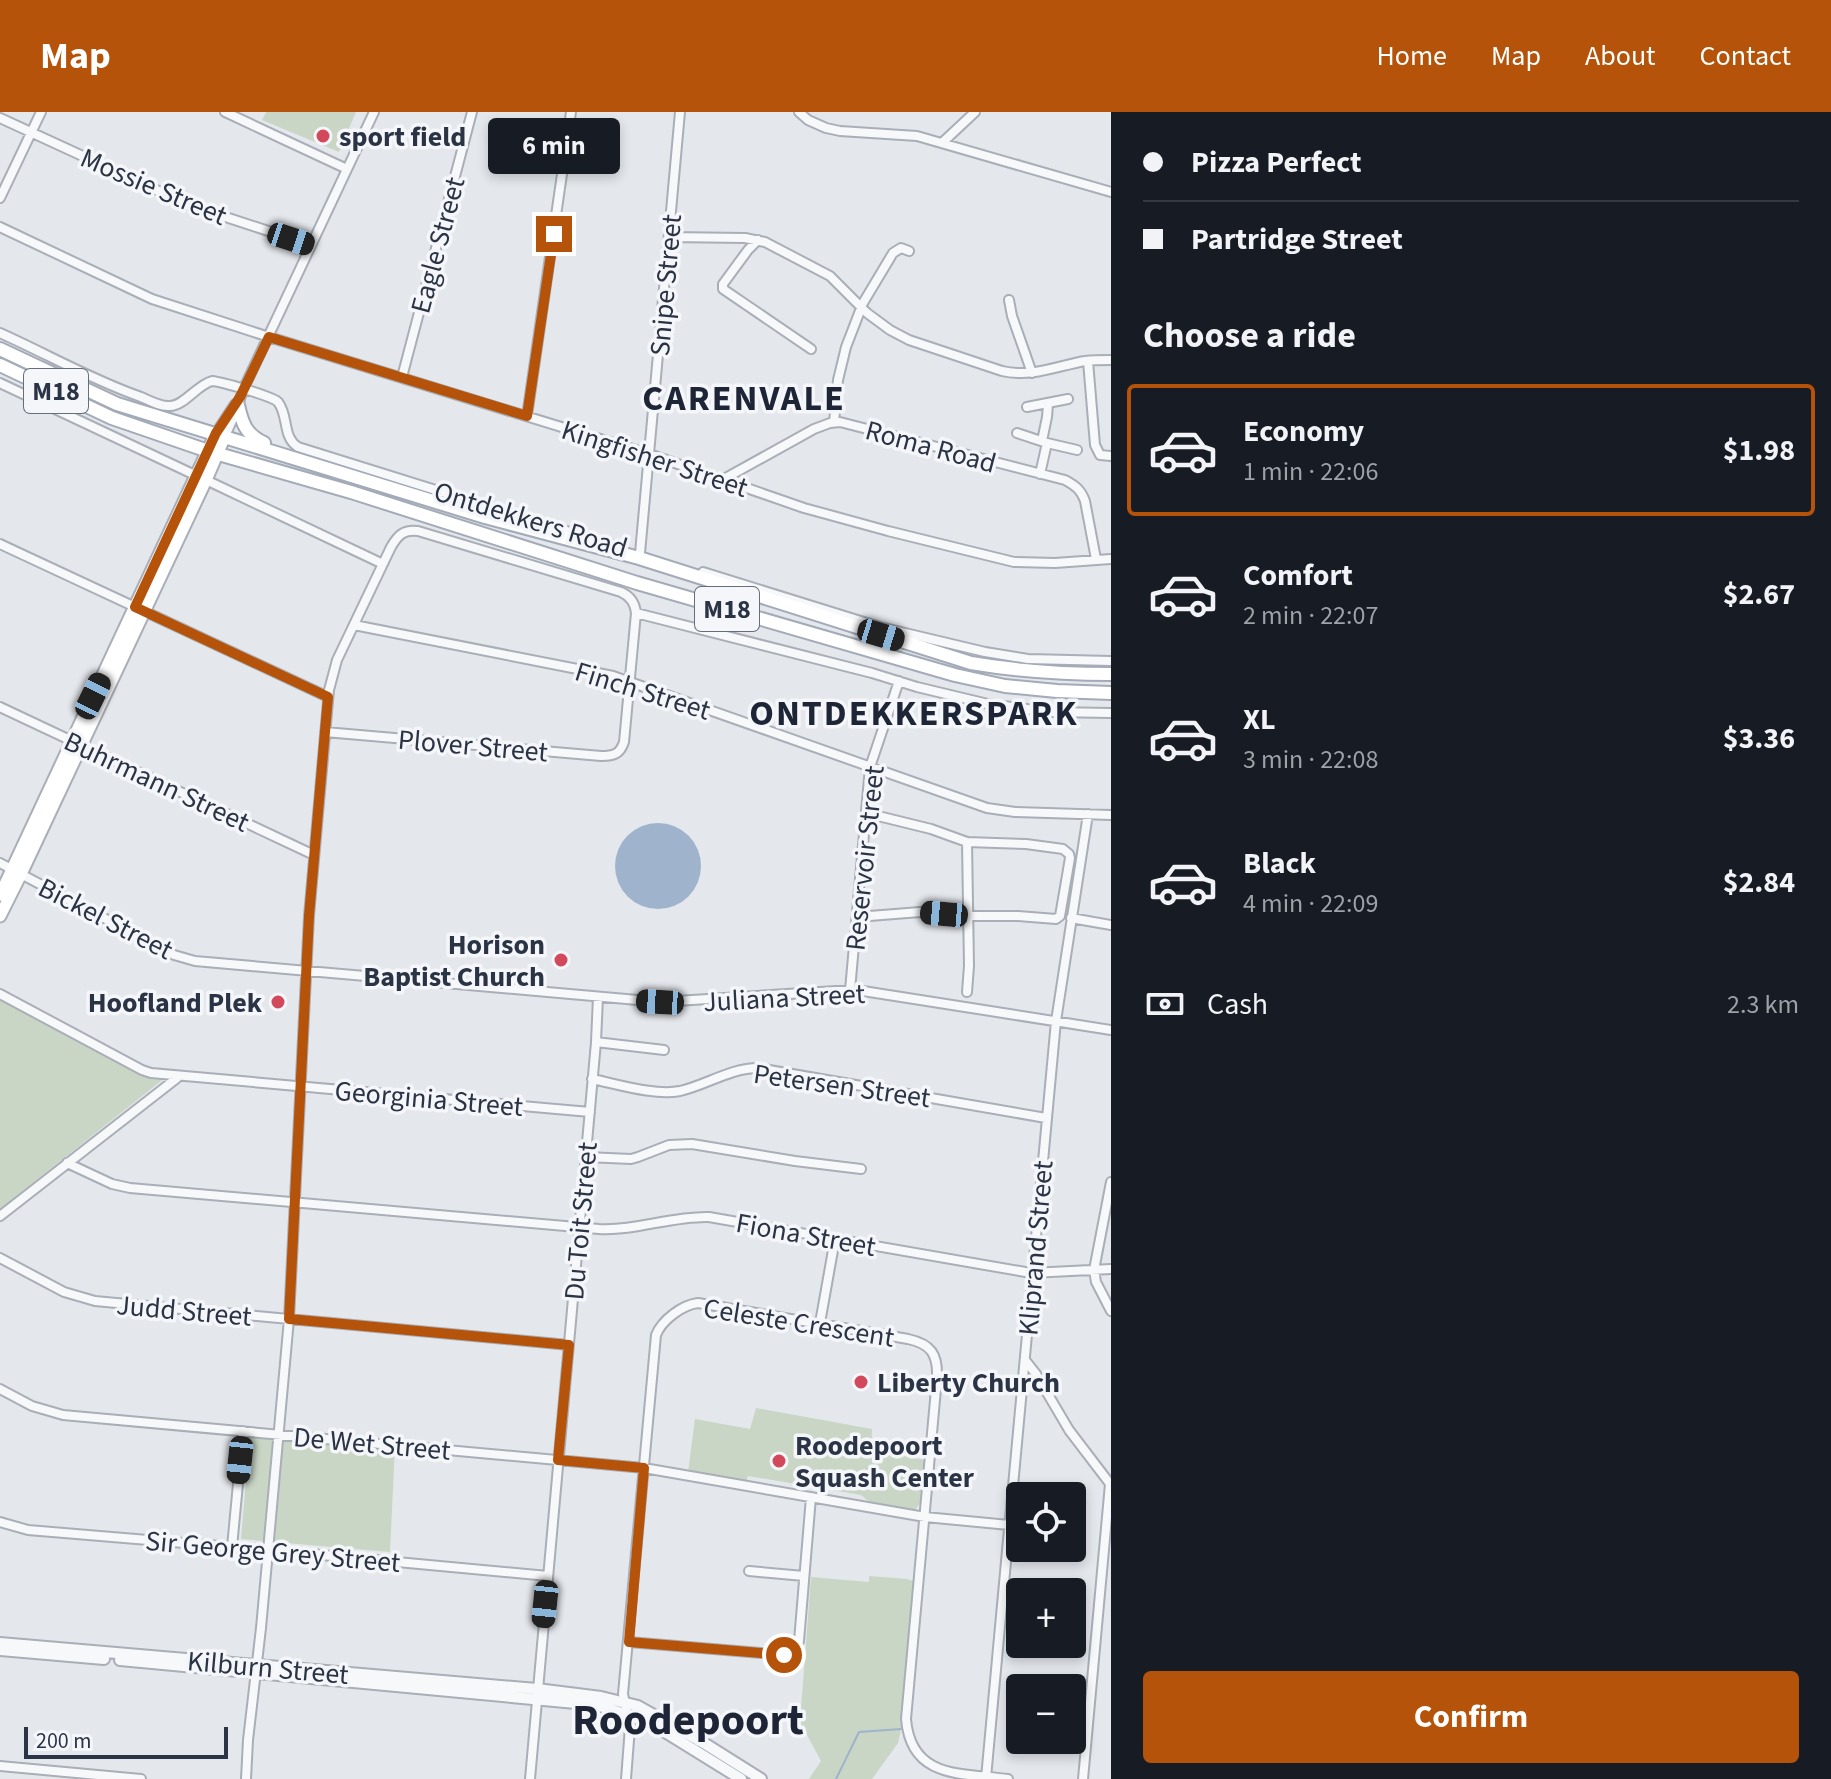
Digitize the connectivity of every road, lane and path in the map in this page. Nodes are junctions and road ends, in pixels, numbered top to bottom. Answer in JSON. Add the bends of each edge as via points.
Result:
{"nodes":[{"id":1,"x":41,"y":112,"type":"edge"},
{"id":2,"x":225,"y":112,"type":"edge"},
{"id":3,"x":374,"y":112,"type":"edge"},
{"id":4,"x":472,"y":112,"type":"edge"},
{"id":5,"x":571,"y":112,"type":"edge"},
{"id":6,"x":680,"y":112,"type":"edge"},
{"id":7,"x":799,"y":112,"type":"edge"},
{"id":8,"x":975,"y":112,"type":"edge"},
{"id":9,"x":0,"y":118,"type":"edge"},
{"id":10,"x":31,"y":132,"type":"junction"},
{"id":11,"x":943,"y":142,"type":"junction"},
{"id":12,"x":347,"y":169,"type":"junction"},
{"id":13,"x":1111,"y":192,"type":"edge"},
{"id":14,"x":0,"y":198,"type":"edge"},
{"id":15,"x":0,"y":227,"type":"edge"},
{"id":16,"x":669,"y":237,"type":"junction"},
{"id":17,"x":758,"y":240,"type":"junction"},
{"id":18,"x":311,"y":245,"type":"junction"},
{"id":19,"x":909,"y":251,"type":"dead end"},
{"id":20,"x":1009,"y":300,"type":"dead end"},
{"id":21,"x":862,"y":307,"type":"junction"},
{"id":22,"x":0,"y":333,"type":"edge"},
{"id":23,"x":269,"y":337,"type":"junction"},
{"id":24,"x":0,"y":349,"type":"edge"},
{"id":25,"x":811,"y":349,"type":"dead end"},
{"id":26,"x":1111,"y":360,"type":"edge"},
{"id":27,"x":1088,"y":361,"type":"junction"},
{"id":28,"x":0,"y":365,"type":"edge"},
{"id":29,"x":1032,"y":373,"type":"junction"},
{"id":30,"x":402,"y":377,"type":"junction"},
{"id":31,"x":0,"y":383,"type":"edge"},
{"id":32,"x":241,"y":397,"type":"junction"},
{"id":33,"x":1068,"y":399,"type":"dead end"},
{"id":34,"x":1048,"y":404,"type":"junction"},
{"id":35,"x":1027,"y":407,"type":"dead end"},
{"id":36,"x":527,"y":416,"type":"junction"},
{"id":37,"x":834,"y":422,"type":"junction"},
{"id":38,"x":1017,"y":433,"type":"dead end"},
{"id":39,"x":220,"y":434,"type":"junction"},
{"id":40,"x":1045,"y":442,"type":"junction"},
{"id":41,"x":1077,"y":450,"type":"dead end"},
{"id":42,"x":213,"y":452,"type":"junction"},
{"id":43,"x":649,"y":454,"type":"junction"},
{"id":44,"x":1111,"y":456,"type":"edge"},
{"id":45,"x":298,"y":459,"type":"junction"},
{"id":46,"x":1040,"y":474,"type":"junction"},
{"id":47,"x":202,"y":478,"type":"junction"},
{"id":48,"x":722,"y":480,"type":"junction"},
{"id":49,"x":0,"y":544,"type":"edge"},
{"id":50,"x":640,"y":553,"type":"junction"},
{"id":51,"x":1096,"y":559,"type":"junction"},
{"id":52,"x":1111,"y":559,"type":"edge"},
{"id":53,"x":383,"y":564,"type":"junction"},
{"id":54,"x":140,"y":609,"type":"junction"},
{"id":55,"x":636,"y":613,"type":"junction"},
{"id":56,"x":354,"y":625,"type":"junction"},
{"id":57,"x":1111,"y":661,"type":"edge"},
{"id":58,"x":1111,"y":674,"type":"edge"},
{"id":59,"x":629,"y":681,"type":"junction"},
{"id":60,"x":899,"y":681,"type":"junction"},
{"id":61,"x":1111,"y":693,"type":"edge"},
{"id":62,"x":328,"y":697,"type":"junction"},
{"id":63,"x":0,"y":707,"type":"edge"},
{"id":64,"x":1111,"y":713,"type":"edge"},
{"id":65,"x":325,"y":732,"type":"junction"},
{"id":66,"x":77,"y":743,"type":"junction"},
{"id":67,"x":870,"y":767,"type":"junction"},
{"id":68,"x":866,"y":813,"type":"junction"},
{"id":69,"x":1088,"y":814,"type":"junction"},
{"id":70,"x":1111,"y":815,"type":"edge"},
{"id":71,"x":967,"y":842,"type":"junction"},
{"id":72,"x":314,"y":855,"type":"junction"},
{"id":73,"x":0,"y":863,"type":"edge"},
{"id":74,"x":16,"y":872,"type":"junction"},
{"id":75,"x":0,"y":895,"type":"edge"},
{"id":76,"x":0,"y":916,"type":"edge"},
{"id":77,"x":969,"y":916,"type":"junction"},
{"id":78,"x":857,"y":917,"type":"junction"},
{"id":79,"x":1071,"y":918,"type":"junction"},
{"id":80,"x":1111,"y":925,"type":"edge"},
{"id":81,"x":305,"y":971,"type":"junction"},
{"id":82,"x":850,"y":990,"type":"junction"},
{"id":83,"x":967,"y":992,"type":"dead end"},
{"id":84,"x":0,"y":994,"type":"edge"},
{"id":85,"x":598,"y":997,"type":"junction"},
{"id":86,"x":1056,"y":1021,"type":"junction"},
{"id":87,"x":1111,"y":1030,"type":"edge"},
{"id":88,"x":596,"y":1042,"type":"junction"},
{"id":89,"x":664,"y":1050,"type":"dead end"},
{"id":90,"x":178,"y":1077,"type":"junction"},
{"id":91,"x":592,"y":1079,"type":"junction"},
{"id":92,"x":300,"y":1086,"type":"junction"},
{"id":93,"x":590,"y":1112,"type":"junction"},
{"id":94,"x":1046,"y":1118,"type":"junction"},
{"id":95,"x":586,"y":1157,"type":"junction"},
{"id":96,"x":67,"y":1163,"type":"junction"},
{"id":97,"x":861,"y":1169,"type":"dead end"},
{"id":98,"x":1111,"y":1182,"type":"edge"},
{"id":99,"x":294,"y":1203,"type":"junction"},
{"id":100,"x":0,"y":1216,"type":"edge"},
{"id":101,"x":579,"y":1228,"type":"junction"},
{"id":102,"x":835,"y":1239,"type":"junction"},
{"id":103,"x":0,"y":1258,"type":"edge"},
{"id":104,"x":1111,"y":1269,"type":"edge"},
{"id":105,"x":1094,"y":1270,"type":"junction"},
{"id":106,"x":1031,"y":1273,"type":"junction"},
{"id":107,"x":1111,"y":1311,"type":"edge"},
{"id":108,"x":289,"y":1319,"type":"junction"},
{"id":109,"x":820,"y":1323,"type":"junction"},
{"id":110,"x":569,"y":1345,"type":"junction"},
{"id":111,"x":1025,"y":1360,"type":"junction"},
{"id":112,"x":0,"y":1389,"type":"edge"},
{"id":113,"x":243,"y":1431,"type":"junction"},
{"id":114,"x":278,"y":1435,"type":"junction"},
{"id":115,"x":558,"y":1460,"type":"junction"},
{"id":116,"x":644,"y":1468,"type":"junction"},
{"id":117,"x":1013,"y":1482,"type":"edge"},
{"id":118,"x":1111,"y":1484,"type":"edge"},
{"id":119,"x":811,"y":1497,"type":"junction"},
{"id":120,"x":1109,"y":1513,"type":"edge"},
{"id":121,"x":925,"y":1517,"type":"junction"},
{"id":122,"x":0,"y":1522,"type":"edge"},
{"id":123,"x":1006,"y":1525,"type":"edge"},
{"id":124,"x":232,"y":1547,"type":"junction"},
{"id":125,"x":268,"y":1550,"type":"junction"},
{"id":126,"x":1006,"y":1558,"type":"edge"},
{"id":127,"x":749,"y":1571,"type":"dead end"},
{"id":128,"x":548,"y":1576,"type":"junction"},
{"id":129,"x":804,"y":1576,"type":"junction"},
{"id":130,"x":629,"y":1642,"type":"junction"},
{"id":131,"x":0,"y":1643,"type":"edge"},
{"id":132,"x":0,"y":1650,"type":"edge"},
{"id":133,"x":115,"y":1656,"type":"junction"},
{"id":134,"x":256,"y":1670,"type":"junction"},
{"id":135,"x":537,"y":1694,"type":"junction"},
{"id":136,"x":624,"y":1702,"type":"junction"},
{"id":137,"x":627,"y":1714,"type":"junction"},
{"id":138,"x":0,"y":1766,"type":"edge"},
{"id":139,"x":986,"y":1778,"type":"edge"},
{"id":140,"x":141,"y":1779,"type":"edge"},
{"id":141,"x":246,"y":1779,"type":"edge"},
{"id":142,"x":530,"y":1779,"type":"edge"},
{"id":143,"x":626,"y":1779,"type":"edge"},
{"id":144,"x":741,"y":1779,"type":"edge"},
{"id":145,"x":761,"y":1779,"type":"edge"},
{"id":146,"x":1008,"y":1779,"type":"edge"},
{"id":147,"x":1083,"y":1779,"type":"edge"}],
"edges":[{"from":1,"to":10,"type":"street"},
{"from":2,"to":12,"type":"street"},
{"from":3,"to":12,"type":"street"},
{"from":4,"to":30,"type":"street","name":"Eagle Street"},
{"from":5,"to":36,"type":"street"},
{"from":6,"to":16,"type":"street","name":"Snipe Street"},
{"from":7,"to":11,"type":"street","via":[[834,130]]},
{"from":8,"to":11,"type":"street"},
{"from":9,"to":10,"type":"street","name":"Mossie Street"},
{"from":10,"to":14,"type":"street"},
{"from":10,"to":18,"type":"street","name":"Mossie Street","via":[[189,205]]},
{"from":11,"to":13,"type":"street"},
{"from":12,"to":18,"type":"street"},
{"from":15,"to":23,"type":"street","name":"Kingfisher Street","via":[[152,299]]},
{"from":16,"to":17,"type":"street"},
{"from":16,"to":43,"type":"street","name":"Snipe Street"},
{"from":17,"to":21,"type":"street","via":[[830,276]]},
{"from":17,"to":25,"type":"street","via":[[723,289]]},
{"from":18,"to":23,"type":"street"},
{"from":19,"to":21,"type":"street","via":[[893,253]]},
{"from":20,"to":29,"type":"street"},
{"from":21,"to":29,"type":"street","via":[[916,344],[1002,371]]},
{"from":21,"to":37,"type":"street","via":[[842,362]]},
{"from":22,"to":32,"type":"street","name":"Ontdekkers Road","via":[[165,405],[177,405],[209,381]]},
{"from":23,"to":30,"type":"street","name":"Kingfisher Street"},
{"from":23,"to":32,"type":"street"},
{"from":24,"to":39,"type":"main road","name":"Ontdekkers Road","number":"M18","via":[[117,404]]},
{"from":26,"to":27,"type":"street"},
{"from":27,"to":29,"type":"street"},
{"from":27,"to":44,"type":"street","via":[[1095,445],[1100,455]]},
{"from":28,"to":42,"type":"main road","name":"Ontdekkers Road","number":"M18","via":[[112,418]]},
{"from":30,"to":36,"type":"street","name":"Kingfisher Street"},
{"from":31,"to":47,"type":"street"},
{"from":32,"to":39,"type":"street"},
{"from":32,"to":45,"type":"main road","via":[[243,425],[251,436]]},
{"from":32,"to":50,"type":"street","name":"Ontdekkers Road","via":[[274,399],[290,440],[298,447]]},
{"from":33,"to":34,"type":"street"},
{"from":34,"to":35,"type":"street"},
{"from":34,"to":40,"type":"street"},
{"from":36,"to":43,"type":"street","name":"Kingfisher Street"},
{"from":37,"to":46,"type":"street","name":"Roma Road"},
{"from":37,"to":48,"type":"street","name":"Roma Road"},
{"from":38,"to":40,"type":"street"},
{"from":39,"to":42,"type":"main road"},
{"from":39,"to":45,"type":"main road","name":"Ontdekkers Road","number":"M18"},
{"from":40,"to":41,"type":"street"},
{"from":40,"to":46,"type":"street"},
{"from":42,"to":47,"type":"main road"},
{"from":42,"to":61,"type":"main road","name":"Ontdekkers Road","number":"M18","via":[[955,675],[1005,686]]},
{"from":43,"to":48,"type":"street","name":"Kingfisher Street"},
{"from":43,"to":50,"type":"street","name":"Snipe Street"},
{"from":45,"to":58,"type":"main road","name":"Ontdekkers Road","number":"M18","via":[[639,558],[971,663],[1018,671]]},
{"from":46,"to":51,"type":"street","name":"Roma Road","via":[[1065,480],[1082,494]]},
{"from":47,"to":53,"type":"street"},
{"from":47,"to":54,"type":"main road"},
{"from":48,"to":51,"type":"street","name":"Kingfisher Street","via":[[818,512],[1014,562]]},
{"from":49,"to":54,"type":"street"},
{"from":50,"to":57,"type":"street","name":"Ontdekkers Road","via":[[940,642],[1028,659]]},
{"from":51,"to":52,"type":"street","name":"Kingfisher Street"},
{"from":53,"to":55,"type":"street","name":"Ontdekkers Road","via":[[401,533],[418,531],[621,592],[633,601]]},
{"from":53,"to":56,"type":"street"},
{"from":54,"to":62,"type":"street"},
{"from":54,"to":66,"type":"main road"},
{"from":55,"to":59,"type":"street"},
{"from":55,"to":60,"type":"street"},
{"from":56,"to":59,"type":"street","name":"Finch Street"},
{"from":56,"to":62,"type":"street","via":[[337,660]]},
{"from":59,"to":65,"type":"street","name":"Plover Street","via":[[624,742],[611,756]]},
{"from":59,"to":67,"type":"street","name":"Finch Street"},
{"from":60,"to":64,"type":"street","via":[[1011,708]]},
{"from":60,"to":67,"type":"street","name":"Reservoir Street"},
{"from":62,"to":65,"type":"street"},
{"from":63,"to":66,"type":"street","name":"Buhrmann Street"},
{"from":65,"to":72,"type":"street"},
{"from":66,"to":72,"type":"street","name":"Buhrmann Street"},
{"from":66,"to":74,"type":"main road"},
{"from":67,"to":68,"type":"street","name":"Reservoir Street"},
{"from":67,"to":69,"type":"street","name":"Finch Street","via":[[995,810]]},
{"from":68,"to":71,"type":"street"},
{"from":68,"to":78,"type":"street","name":"Reservoir Street"},
{"from":69,"to":70,"type":"street","name":"Finch Street"},
{"from":69,"to":79,"type":"street","name":"Kliprand Street"},
{"from":71,"to":77,"type":"street"},
{"from":71,"to":77,"type":"street","via":[[1063,849],[1070,858],[1056,919]]},
{"from":72,"to":81,"type":"street"},
{"from":73,"to":74,"type":"street","name":"Bickel Street"},
{"from":74,"to":75,"type":"main road"},
{"from":74,"to":76,"type":"main road"},
{"from":74,"to":81,"type":"street","name":"Bickel Street","via":[[180,957]]},
{"from":77,"to":78,"type":"street","via":[[920,912]]},
{"from":77,"to":83,"type":"street"},
{"from":78,"to":82,"type":"street","name":"Reservoir Street"},
{"from":79,"to":80,"type":"street"},
{"from":79,"to":86,"type":"street","name":"Kliprand Street"},
{"from":81,"to":85,"type":"street","name":"Bickel Street"},
{"from":81,"to":92,"type":"street"},
{"from":82,"to":85,"type":"street","name":"Juliana Street","via":[[671,1002]]},
{"from":82,"to":86,"type":"street","name":"Juliana Street"},
{"from":84,"to":90,"type":"street","name":"Georginia Street","via":[[142,1070]]},
{"from":85,"to":88,"type":"street","name":"Du Toit Street"},
{"from":86,"to":87,"type":"street","name":"Juliana Street"},
{"from":86,"to":94,"type":"street","name":"Kliprand Street"},
{"from":88,"to":89,"type":"street"},
{"from":88,"to":91,"type":"street","name":"Du Toit Street"},
{"from":90,"to":92,"type":"street","name":"Georginia Street"},
{"from":90,"to":96,"type":"street"},
{"from":91,"to":93,"type":"street","name":"Du Toit Street"},
{"from":91,"to":94,"type":"street","name":"Petersen Street","via":[[676,1092],[758,1068]]},
{"from":92,"to":93,"type":"street","name":"Georginia Street"},
{"from":92,"to":99,"type":"street"},
{"from":93,"to":95,"type":"street","name":"Du Toit Street"},
{"from":94,"to":106,"type":"street","name":"Kliprand Street"},
{"from":95,"to":97,"type":"street","via":[[631,1159],[669,1145],[692,1144]]},
{"from":95,"to":101,"type":"street","name":"Du Toit Street"},
{"from":96,"to":99,"type":"street","name":"Fiona Street","via":[[122,1187]]},
{"from":96,"to":100,"type":"street"},
{"from":98,"to":105,"type":"street"},
{"from":99,"to":101,"type":"street","name":"Fiona Street"},
{"from":99,"to":108,"type":"street"},
{"from":101,"to":102,"type":"street","name":"Fiona Street","via":[[617,1229],[709,1217]]},
{"from":101,"to":110,"type":"street","name":"Du Toit Street"},
{"from":102,"to":106,"type":"street","name":"Fiona Street"},
{"from":102,"to":109,"type":"street"},
{"from":103,"to":108,"type":"street","name":"Judd Street","via":[[64,1292],[95,1301]]},
{"from":104,"to":105,"type":"street","name":"Fiona Street"},
{"from":105,"to":106,"type":"street","name":"Fiona Street"},
{"from":105,"to":107,"type":"street"},
{"from":106,"to":111,"type":"street","name":"Kliprand Street"},
{"from":108,"to":110,"type":"street","name":"Judd Street"},
{"from":108,"to":114,"type":"street"},
{"from":109,"to":116,"type":"street","name":"Celeste Crescent","via":[[698,1303],[663,1323],[656,1335]]},
{"from":109,"to":121,"type":"street","name":"Celeste Crescent","via":[[918,1341],[935,1358]]},
{"from":110,"to":115,"type":"street","name":"Du Toit Street"},
{"from":111,"to":117,"type":"street","name":"Kliprand Street"},
{"from":111,"to":118,"type":"street"},
{"from":112,"to":113,"type":"street","name":"De Wet Street","via":[[55,1414]]},
{"from":113,"to":114,"type":"street","name":"De Wet Street"},
{"from":113,"to":124,"type":"street"},
{"from":114,"to":115,"type":"street","name":"De Wet Street"},
{"from":114,"to":125,"type":"street"},
{"from":115,"to":116,"type":"street","name":"De Wet Street"},
{"from":115,"to":128,"type":"street","name":"Du Toit Street"},
{"from":116,"to":119,"type":"street","name":"De Wet Street"},
{"from":116,"to":130,"type":"street","name":"Celeste Crescent"},
{"from":118,"to":120,"type":"street"},
{"from":119,"to":121,"type":"street","name":"De Wet Street"},
{"from":119,"to":129,"type":"street"},
{"from":120,"to":147,"type":"street"},
{"from":121,"to":123,"type":"street","name":"De Wet Street"},
{"from":121,"to":139,"type":"street","name":"Celeste Crescent","via":[[908,1735],[926,1763]]},
{"from":122,"to":124,"type":"street","name":"Sir George Grey Street","via":[[28,1530]]},
{"from":124,"to":125,"type":"street","name":"Sir George Grey Street"},
{"from":125,"to":128,"type":"street","name":"Sir George Grey Street"},
{"from":125,"to":134,"type":"street"},
{"from":126,"to":139,"type":"street","name":"Kliprand Street"},
{"from":127,"to":129,"type":"street"},
{"from":128,"to":135,"type":"street","name":"Du Toit Street"},
{"from":129,"to":130,"type":"street","via":[[799,1641],[784,1655]]},
{"from":130,"to":136,"type":"street","name":"Celeste Crescent"},
{"from":131,"to":133,"type":"street","name":"Kilburn Street"},
{"from":132,"to":133,"type":"street","name":"Kilburn Street"},
{"from":133,"to":134,"type":"street","name":"Kilburn Street"},
{"from":134,"to":135,"type":"street","name":"Kilburn Street"},
{"from":134,"to":141,"type":"street"},
{"from":135,"to":136,"type":"street"},
{"from":135,"to":137,"type":"street"},
{"from":135,"to":142,"type":"street","name":"Du Toit Street"},
{"from":136,"to":137,"type":"street","name":"Celeste Crescent"},
{"from":136,"to":145,"type":"street","via":[[656,1715]]},
{"from":137,"to":143,"type":"street","name":"Celeste Crescent"},
{"from":137,"to":144,"type":"street"},
{"from":138,"to":140,"type":"street"},
{"from":139,"to":146,"type":"street","name":"Celeste Crescent"}]}
